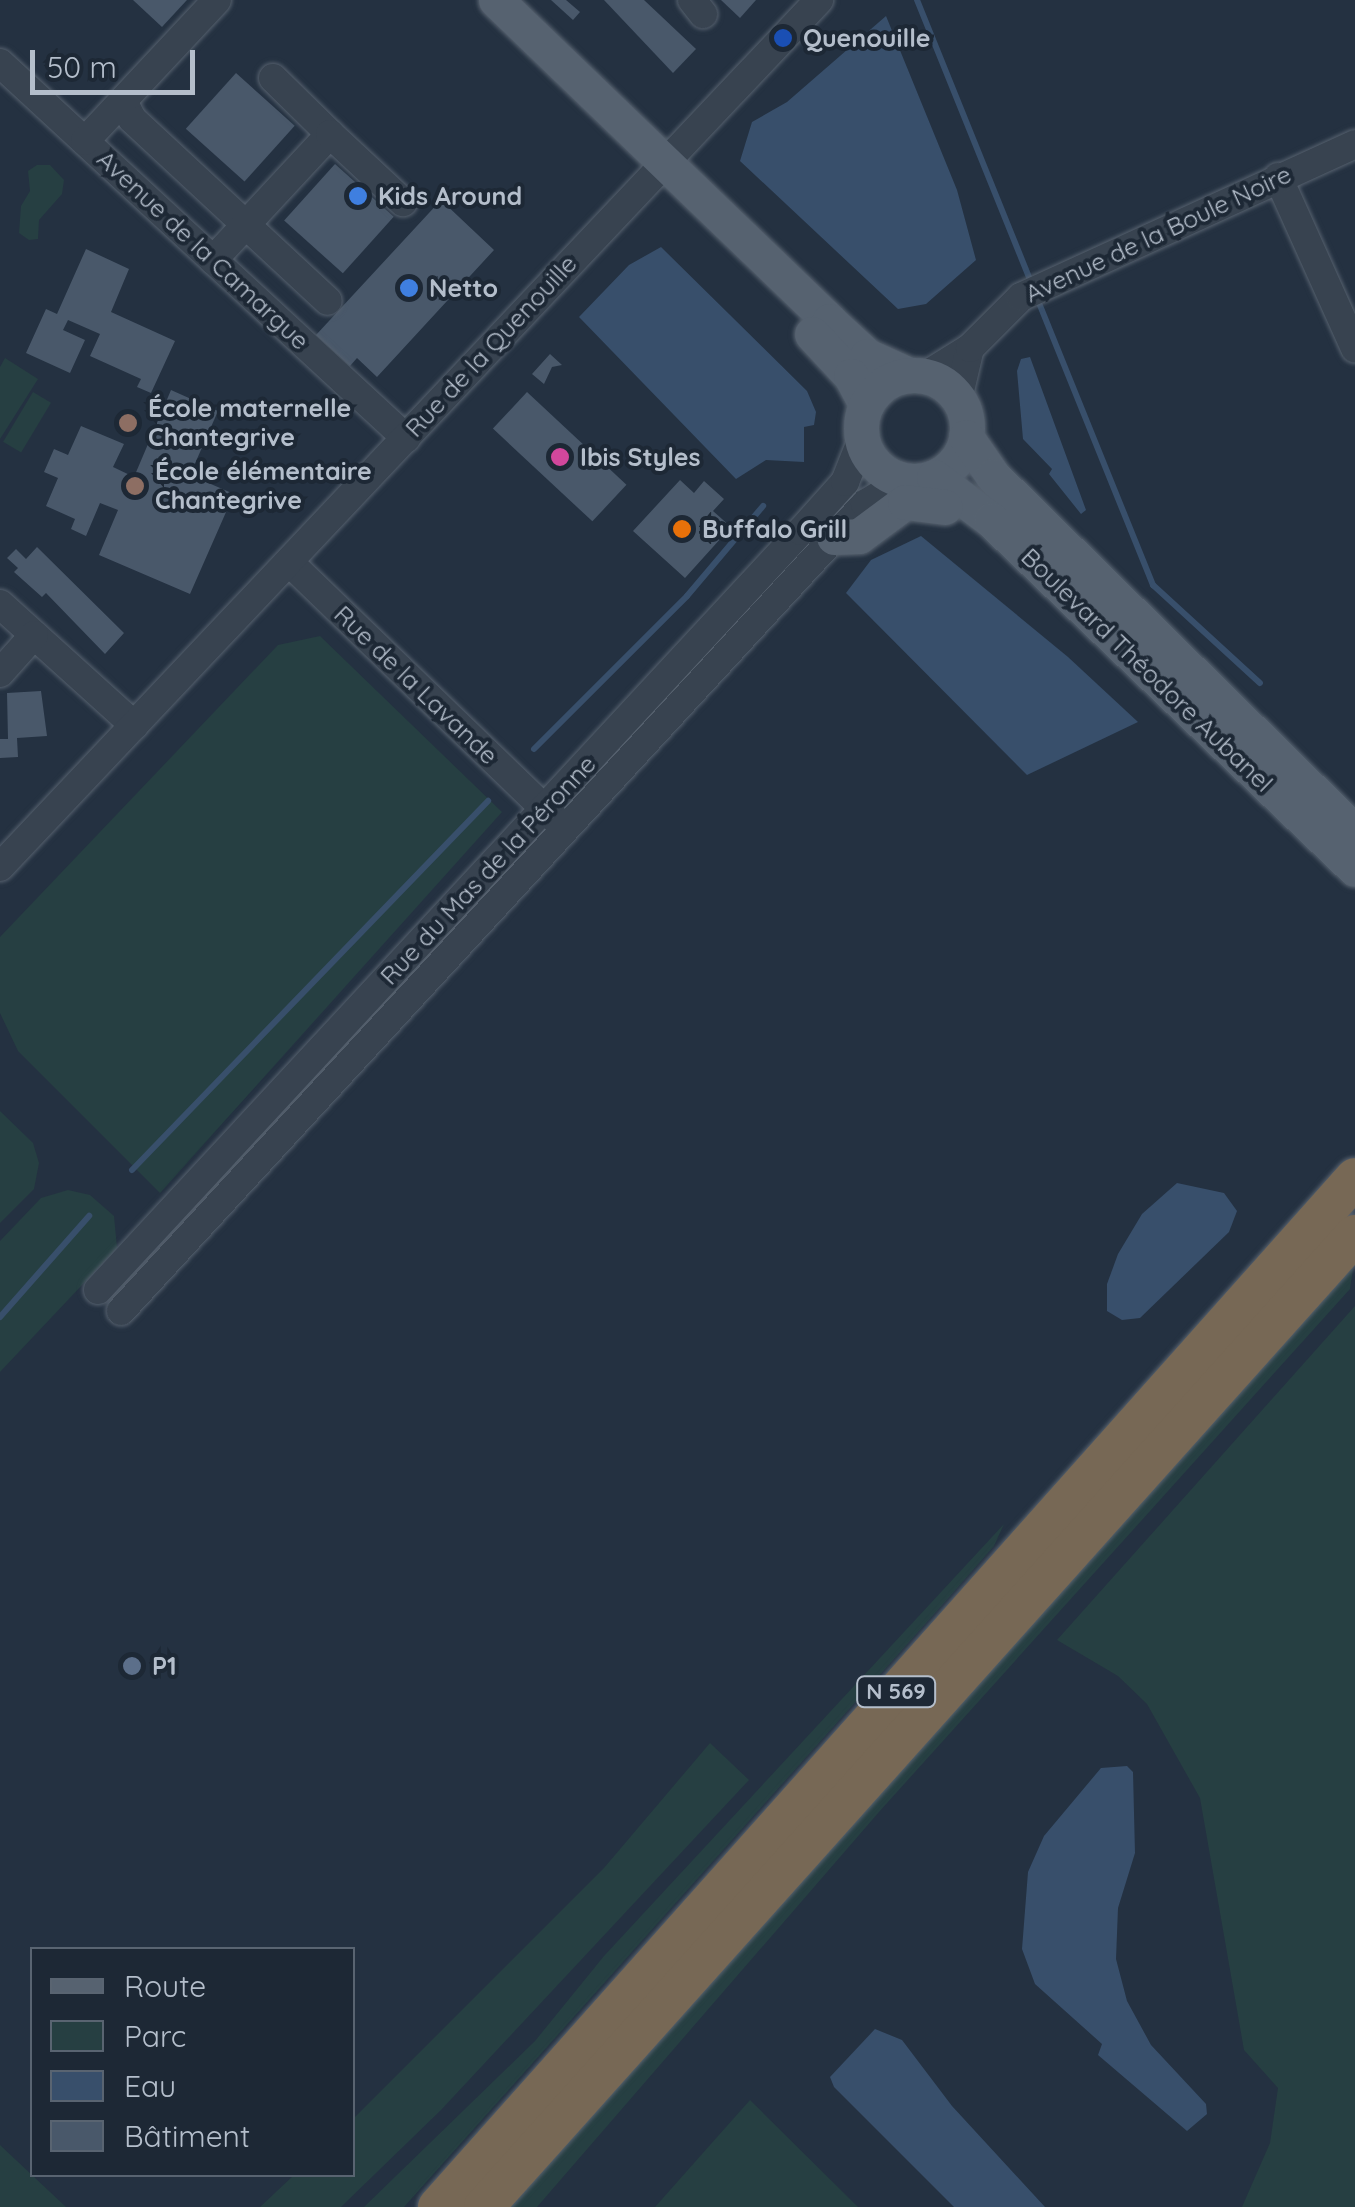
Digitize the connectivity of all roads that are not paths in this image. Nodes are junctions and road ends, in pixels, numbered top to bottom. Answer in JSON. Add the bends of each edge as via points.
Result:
{"nodes":[{"id":1,"x":217,"y":0,"type":"edge"},
{"id":2,"x":819,"y":0,"type":"edge"},
{"id":3,"x":499,"y":2,"type":"edge"},
{"id":4,"x":0,"y":62,"type":"edge"},
{"id":5,"x":273,"y":78,"type":"dead end"},
{"id":6,"x":123,"y":101,"type":"junction"},
{"id":7,"x":330,"y":134,"type":"junction"},
{"id":8,"x":85,"y":141,"type":"junction"},
{"id":9,"x":1355,"y":144,"type":"edge"},
{"id":10,"x":660,"y":167,"type":"junction"},
{"id":11,"x":1278,"y":177,"type":"junction"},
{"id":12,"x":404,"y":202,"type":"dead end"},
{"id":13,"x":246,"y":224,"type":"junction"},
{"id":14,"x":212,"y":260,"type":"junction"},
{"id":15,"x":328,"y":300,"type":"dead end"},
{"id":16,"x":970,"y":348,"type":"junction"},
{"id":17,"x":1355,"y":348,"type":"edge"},
{"id":18,"x":917,"y":376,"type":"junction"},
{"id":19,"x":958,"y":399,"type":"junction"},
{"id":20,"x":866,"y":404,"type":"junction"},
{"id":21,"x":966,"y":437,"type":"junction"},
{"id":22,"x":406,"y":438,"type":"junction"},
{"id":23,"x":862,"y":439,"type":"junction"},
{"id":24,"x":919,"y":479,"type":"junction"},
{"id":25,"x":834,"y":537,"type":"junction"},
{"id":26,"x":289,"y":562,"type":"junction"},
{"id":27,"x":0,"y":604,"type":"edge"},
{"id":28,"x":1084,"y":609,"type":"junction"},
{"id":29,"x":34,"y":635,"type":"junction"},
{"id":30,"x":0,"y":673,"type":"edge"},
{"id":31,"x":134,"y":725,"type":"junction"},
{"id":32,"x":544,"y":809,"type":"junction"},
{"id":33,"x":566,"y":830,"type":"junction"},
{"id":34,"x":1355,"y":832,"type":"edge"},
{"id":35,"x":0,"y":867,"type":"edge"},
{"id":36,"x":1355,"y":869,"type":"edge"},
{"id":37,"x":1355,"y":1178,"type":"edge"},
{"id":38,"x":1355,"y":1236,"type":"edge"},
{"id":39,"x":98,"y":1290,"type":"dead end"},
{"id":40,"x":120,"y":1310,"type":"dead end"},
{"id":41,"x":438,"y":2207,"type":"edge"},
{"id":42,"x":484,"y":2207,"type":"edge"}],
"edges":[{"from":1,"to":6,"type":"street"},
{"from":2,"to":10,"type":"street","name":"Rue de la Quenouille"},
{"from":3,"to":10,"type":"main road","via":[[593,117]]},
{"from":4,"to":8,"type":"street","name":"Avenue de la Camargue"},
{"from":5,"to":7,"type":"street"},
{"from":6,"to":8,"type":"street"},
{"from":6,"to":13,"type":"street","via":[[132,120]]},
{"from":7,"to":12,"type":"street"},
{"from":7,"to":13,"type":"street"},
{"from":8,"to":14,"type":"street","name":"Avenue de la Camargue"},
{"from":9,"to":11,"type":"street","name":"Avenue de la Boule Noire"},
{"from":10,"to":18,"type":"main road","via":[[877,362]]},
{"from":10,"to":20,"type":"main road","via":[[851,376]]},
{"from":10,"to":22,"type":"street","name":"Rue de la Quenouille"},
{"from":11,"to":16,"type":"street","name":"Avenue de la Boule Noire","via":[[1056,277],[991,322]]},
{"from":11,"to":17,"type":"street"},
{"from":13,"to":14,"type":"street"},
{"from":13,"to":15,"type":"street"},
{"from":14,"to":22,"type":"street","name":"Avenue de la Camargue"},
{"from":16,"to":18,"type":"street","name":"Avenue de la Boule Noire"},
{"from":16,"to":19,"type":"street"},
{"from":18,"to":19,"type":"main road"},
{"from":18,"to":20,"type":"main road","via":[[884,384]]},
{"from":19,"to":21,"type":"main road"},
{"from":20,"to":23,"type":"main road"},
{"from":21,"to":24,"type":"main road","via":[[952,466]]},
{"from":21,"to":34,"type":"main road","name":"Boulevard Théodore Aubanel","via":[[993,476]]},
{"from":22,"to":26,"type":"street","name":"Rue de la Quenouille"},
{"from":23,"to":24,"type":"main road","via":[[878,467]]},
{"from":23,"to":32,"type":"street","name":"Rue du Mas de la Péronne","via":[[845,482]]},
{"from":24,"to":25,"type":"street","name":"Rue du Mas de la Péronne","via":[[874,494]]},
{"from":24,"to":28,"type":"main road","name":"Boulevard Théodore Aubanel","via":[[968,499]]},
{"from":25,"to":28,"type":"main road","via":[[858,536],[891,508],[922,500],[964,522],[1040,594]]},
{"from":25,"to":33,"type":"street","name":"Rue du Mas de la Péronne"},
{"from":26,"to":31,"type":"street","name":"Rue de la Quenouille"},
{"from":26,"to":32,"type":"street","name":"Rue de la Lavande"},
{"from":27,"to":29,"type":"street"},
{"from":28,"to":36,"type":"main road","name":"Boulevard Théodore Aubanel"},
{"from":29,"to":30,"type":"street"},
{"from":29,"to":31,"type":"street"},
{"from":31,"to":35,"type":"street","name":"Rue de la Quenouille"},
{"from":32,"to":33,"type":"street","name":"Rue de la Lavande"},
{"from":32,"to":39,"type":"street","name":"Rue du Mas de la Péronne"},
{"from":33,"to":40,"type":"street","name":"Rue du Mas de la Péronne"},
{"from":37,"to":41,"type":"highway","number":"N 569"},
{"from":38,"to":42,"type":"highway","number":"N 569"}]}
